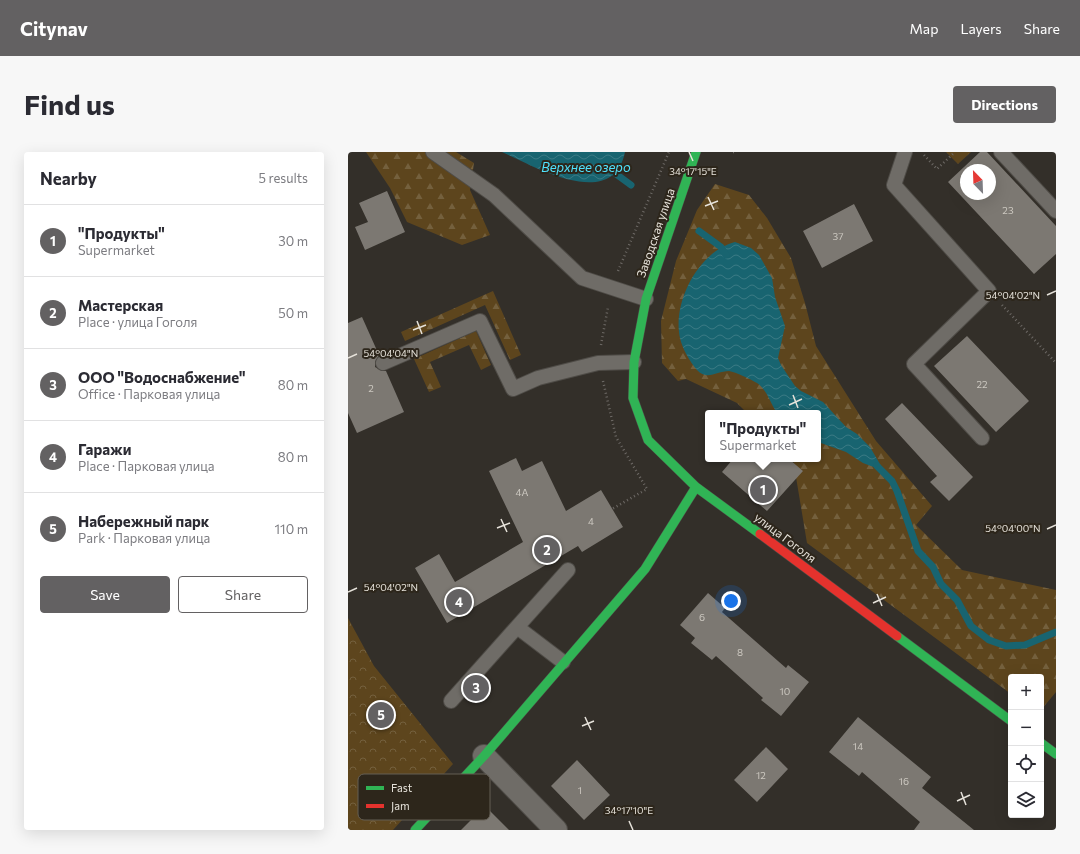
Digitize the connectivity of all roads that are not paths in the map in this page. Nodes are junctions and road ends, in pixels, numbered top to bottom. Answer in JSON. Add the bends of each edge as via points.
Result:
{"nodes":[{"id":1,"x":433,"y":152,"type":"edge"},
{"id":2,"x":696,"y":152,"type":"edge"},
{"id":3,"x":905,"y":152,"type":"edge"},
{"id":4,"x":1000,"y":152,"type":"edge"},
{"id":5,"x":1056,"y":211,"type":"edge"},
{"id":6,"x":646,"y":299,"type":"junction"},
{"id":7,"x":634,"y":362,"type":"junction"},
{"id":8,"x":383,"y":363,"type":"dead end"},
{"id":9,"x":982,"y":438,"type":"dead end"},
{"id":10,"x":696,"y":487,"type":"junction"},
{"id":11,"x":568,"y":570,"type":"dead end"},
{"id":12,"x":517,"y":627,"type":"junction"},
{"id":13,"x":563,"y":662,"type":"junction"},
{"id":14,"x":451,"y":701,"type":"dead end"},
{"id":15,"x":1008,"y":719,"type":"edge"},
{"id":16,"x":1044,"y":745,"type":"edge"},
{"id":17,"x":1056,"y":754,"type":"edge"},
{"id":18,"x":484,"y":756,"type":"junction"},
{"id":19,"x":467,"y":774,"type":"edge"},
{"id":20,"x":424,"y":820,"type":"edge"},
{"id":21,"x":415,"y":830,"type":"edge"},
{"id":22,"x":556,"y":830,"type":"edge"}],
"edges":[{"from":1,"to":6,"type":"lane","via":[[494,195],[582,278]]},
{"from":2,"to":6,"type":"main road","name":"Заводская улица"},
{"from":3,"to":9,"type":"lane","via":[[894,185],[989,291],[914,364]]},
{"from":4,"to":5,"type":"lane"},
{"from":6,"to":7,"type":"main road","name":"улица Гоголя"},
{"from":7,"to":8,"type":"lane","via":[[598,363],[538,378],[513,389],[480,321]]},
{"from":7,"to":10,"type":"main road","name":"улица Гоголя","via":[[633,398],[648,440]]},
{"from":10,"to":13,"type":"main road","via":[[645,569]]},
{"from":10,"to":15,"type":"main road","name":"улица Гоголя"},
{"from":11,"to":12,"type":"lane"},
{"from":12,"to":13,"type":"lane"},
{"from":12,"to":14,"type":"lane"},
{"from":13,"to":18,"type":"main road"},
{"from":16,"to":17,"type":"main road"},
{"from":18,"to":19,"type":"main road"},
{"from":18,"to":22,"type":"street"},
{"from":20,"to":21,"type":"main road"}]}
